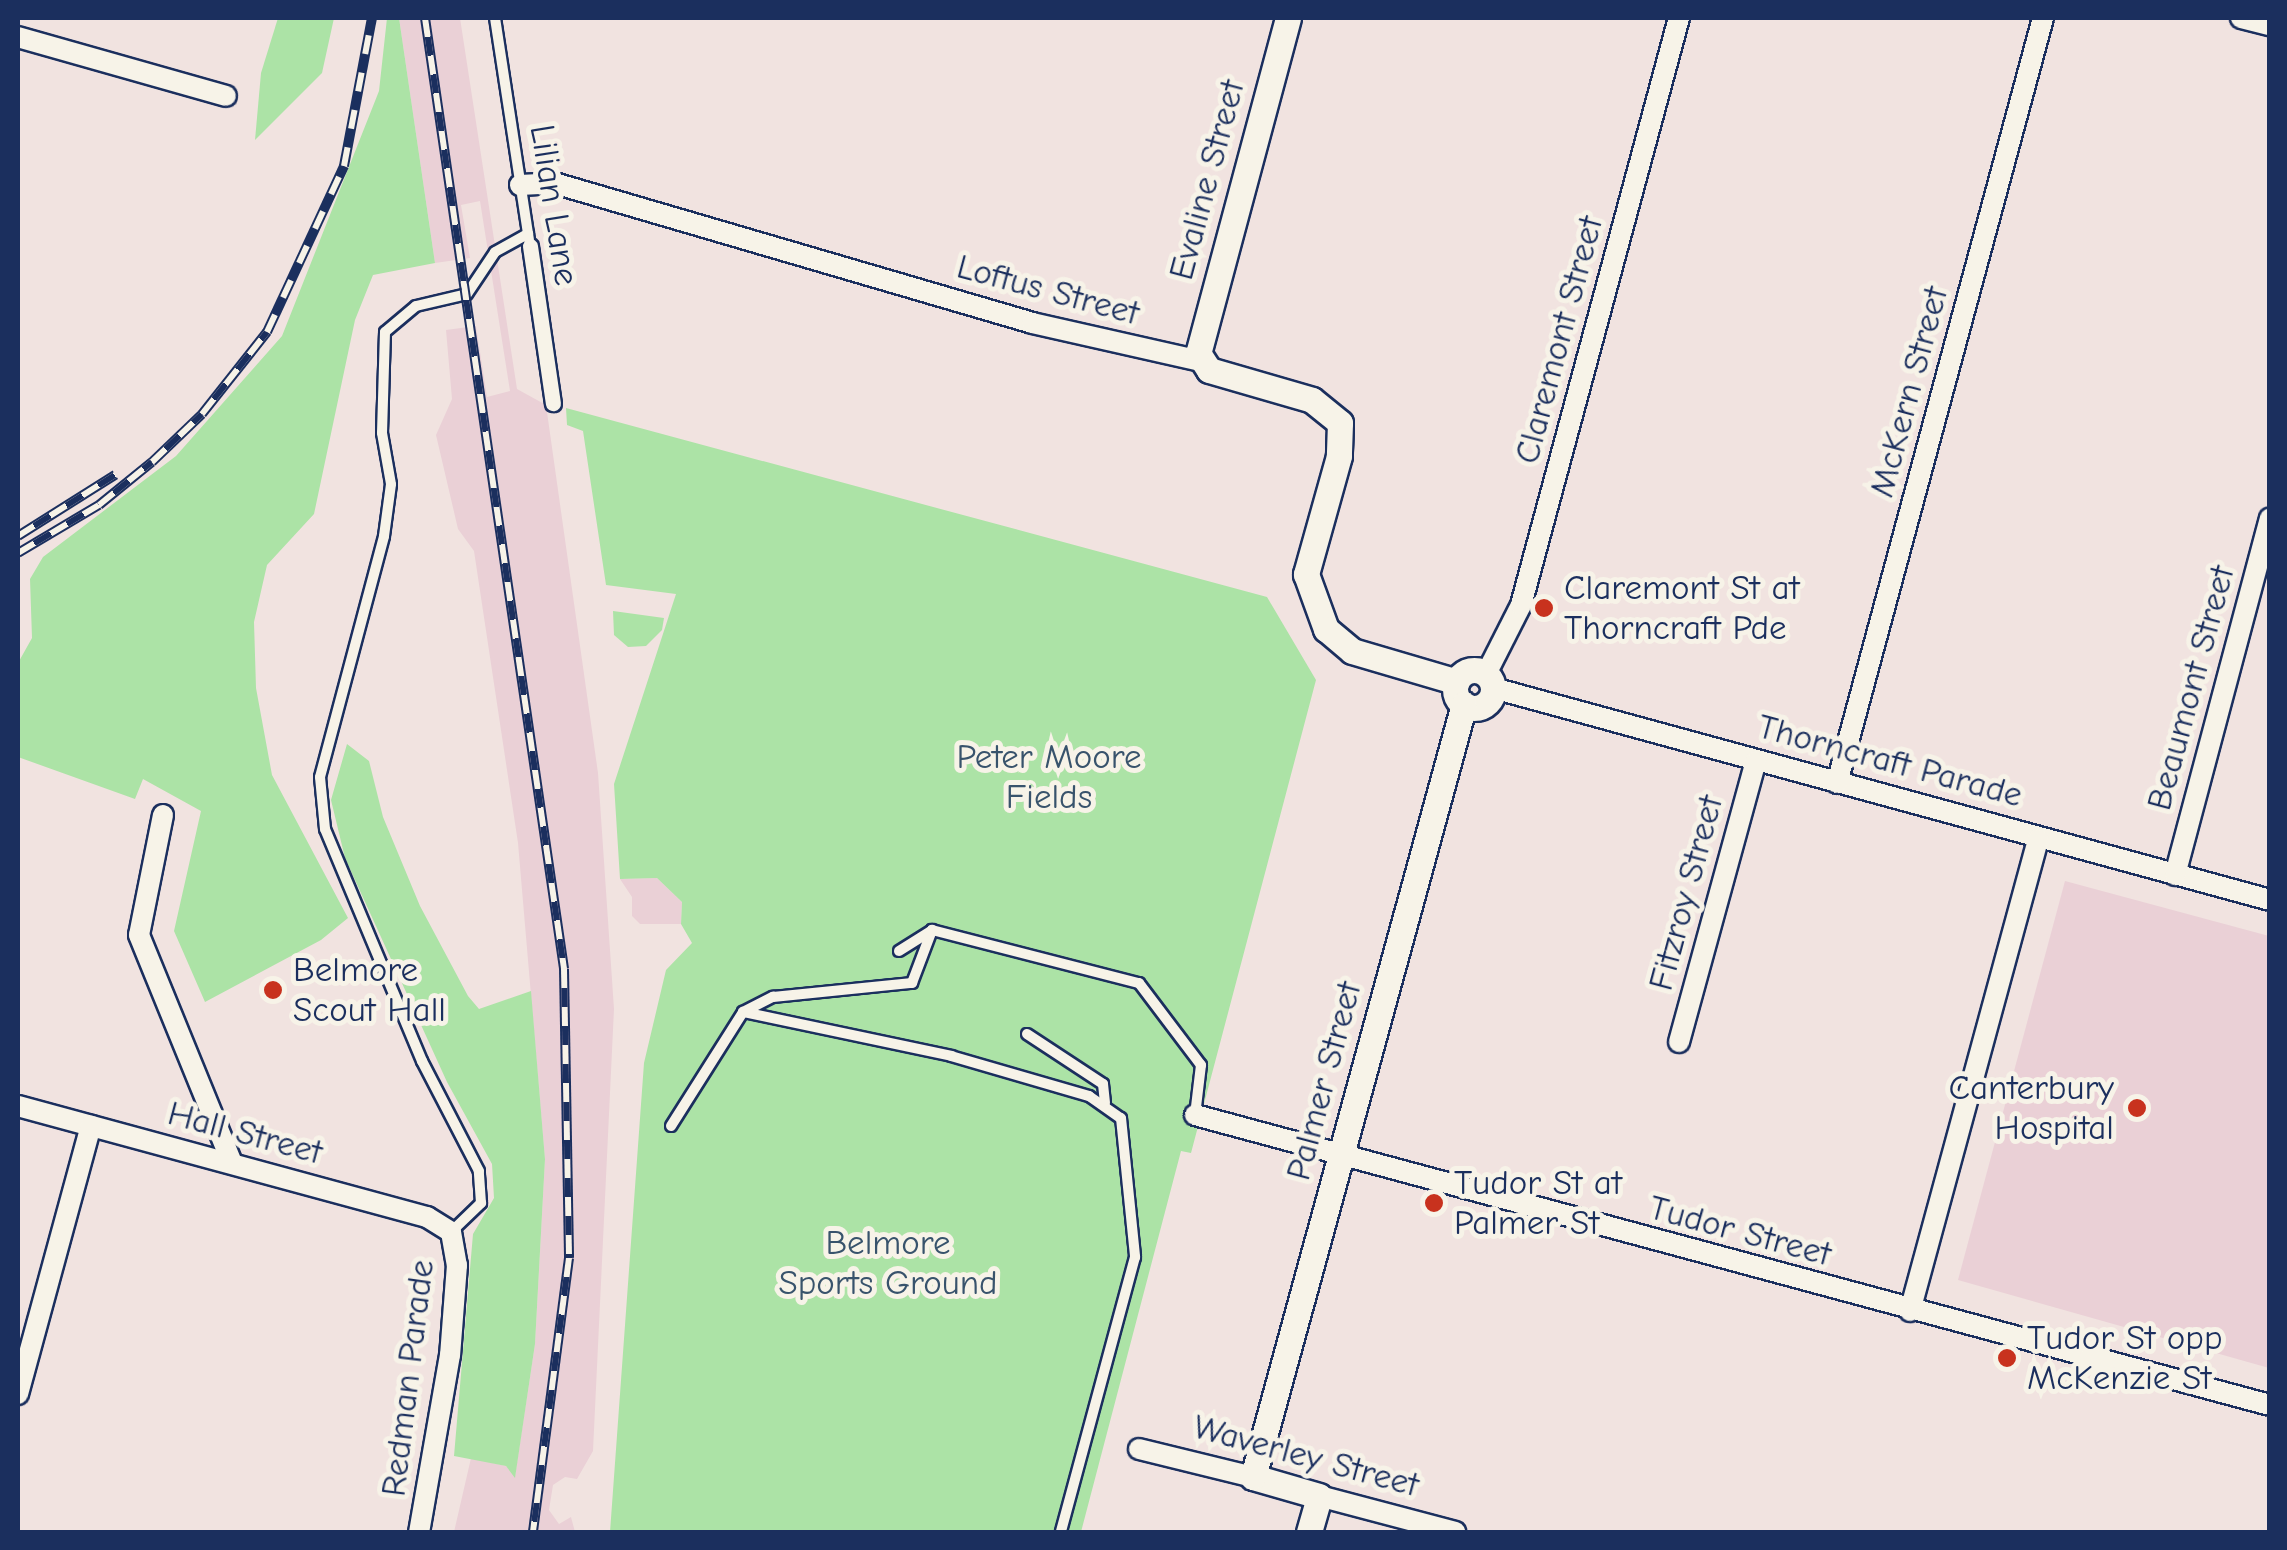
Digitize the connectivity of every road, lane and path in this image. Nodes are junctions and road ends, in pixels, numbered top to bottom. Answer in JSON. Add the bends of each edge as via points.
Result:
{"nodes":[{"id":1,"x":496,"y":18,"type":"edge"},
{"id":2,"x":1288,"y":18,"type":"edge"},
{"id":3,"x":1679,"y":18,"type":"edge"},
{"id":4,"x":2043,"y":18,"type":"edge"},
{"id":5,"x":2241,"y":18,"type":"edge"},
{"id":6,"x":2270,"y":25,"type":"edge"},
{"id":7,"x":18,"y":37,"type":"edge"},
{"id":8,"x":226,"y":96,"type":"dead end"},
{"id":9,"x":520,"y":185,"type":"junction"},
{"id":10,"x":529,"y":240,"type":"junction"},
{"id":11,"x":1201,"y":361,"type":"junction"},
{"id":12,"x":553,"y":402,"type":"dead end"},
{"id":13,"x":2270,"y":518,"type":"edge"},
{"id":14,"x":1489,"y":681,"type":"junction"},
{"id":15,"x":1460,"y":693,"type":"junction"},
{"id":16,"x":1756,"y":761,"type":"junction"},
{"id":17,"x":1837,"y":783,"type":"junction"},
{"id":18,"x":163,"y":815,"type":"dead end"},
{"id":19,"x":2038,"y":838,"type":"junction"},
{"id":20,"x":2175,"y":875,"type":"junction"},
{"id":21,"x":2270,"y":900,"type":"edge"},
{"id":22,"x":932,"y":930,"type":"junction"},
{"id":23,"x":899,"y":950,"type":"dead end"},
{"id":24,"x":743,"y":1012,"type":"junction"},
{"id":25,"x":1027,"y":1034,"type":"dead end"},
{"id":26,"x":1679,"y":1042,"type":"dead end"},
{"id":27,"x":1105,"y":1103,"type":"junction"},
{"id":28,"x":18,"y":1106,"type":"edge"},
{"id":29,"x":1195,"y":1115,"type":"joint"},
{"id":30,"x":91,"y":1126,"type":"junction"},
{"id":31,"x":671,"y":1126,"type":"dead end"},
{"id":32,"x":1340,"y":1156,"type":"junction"},
{"id":33,"x":231,"y":1161,"type":"junction"},
{"id":34,"x":451,"y":1232,"type":"junction"},
{"id":35,"x":1910,"y":1311,"type":"junction"},
{"id":36,"x":18,"y":1394,"type":"edge"},
{"id":37,"x":2270,"y":1405,"type":"edge"},
{"id":38,"x":1138,"y":1448,"type":"dead end"},
{"id":39,"x":1254,"y":1477,"type":"junction"},
{"id":40,"x":1318,"y":1496,"type":"junction"},
{"id":41,"x":419,"y":1532,"type":"edge"},
{"id":42,"x":1061,"y":1532,"type":"edge"},
{"id":43,"x":1309,"y":1532,"type":"edge"},
{"id":44,"x":1455,"y":1532,"type":"edge"}],
"edges":[{"from":1,"to":9,"type":"lane","name":"Lilian Lane"},
{"from":2,"to":11,"type":"street","name":"Evaline Street","via":[[1198,346]]},
{"from":3,"to":14,"type":"street","name":"Claremont Street","via":[[1521,605]]},
{"from":4,"to":17,"type":"street","name":"McKern Street"},
{"from":5,"to":6,"type":"street"},
{"from":7,"to":8,"type":"street"},
{"from":9,"to":10,"type":"lane","name":"Lilian Lane"},
{"from":9,"to":11,"type":"street","name":"Loftus Street","via":[[554,183],[1032,323]]},
{"from":10,"to":12,"type":"street","name":"Lilian Lane"},
{"from":10,"to":34,"type":"lane","via":[[496,252],[466,294],[416,306],[385,332],[382,433],[391,484],[384,536],[320,777],[325,829],[422,1061],[479,1171],[481,1203]]},
{"from":11,"to":15,"type":"street","name":"Loftus Street","via":[[1222,375],[1312,400],[1340,423],[1339,456],[1306,574],[1326,629],[1352,650]]},
{"from":13,"to":20,"type":"street","name":"Beaumont Street"},
{"from":14,"to":15,"type":"street","via":[[1469,671]]},
{"from":14,"to":16,"type":"street","name":"Thorncraft Parade"},
{"from":15,"to":32,"type":"street","name":"Palmer Street"},
{"from":16,"to":17,"type":"street","name":"Thorncraft Parade"},
{"from":16,"to":26,"type":"street","name":"Fitzroy Street"},
{"from":17,"to":19,"type":"street","name":"Thorncraft Parade"},
{"from":18,"to":33,"type":"street","via":[[139,935]]},
{"from":19,"to":20,"type":"street","name":"Thorncraft Parade"},
{"from":19,"to":35,"type":"street"},
{"from":20,"to":21,"type":"street","name":"Thorncraft Parade"},
{"from":22,"to":23,"type":"lane"},
{"from":22,"to":24,"type":"lane","via":[[912,983],[773,998]]},
{"from":22,"to":29,"type":"lane","via":[[1139,983],[1201,1065]]},
{"from":24,"to":27,"type":"lane","via":[[908,1051],[920,1048]]},
{"from":24,"to":31,"type":"lane"},
{"from":25,"to":27,"type":"lane","via":[[1103,1084]]},
{"from":27,"to":42,"type":"lane","via":[[1121,1118],[1134,1257]]},
{"from":28,"to":30,"type":"street","name":"Hall Street"},
{"from":29,"to":32,"type":"street","name":"Tudor Street"},
{"from":30,"to":33,"type":"street","name":"Hall Street"},
{"from":30,"to":36,"type":"street"},
{"from":32,"to":35,"type":"street","name":"Tudor Street"},
{"from":32,"to":39,"type":"street","name":"Palmer Street"},
{"from":33,"to":34,"type":"street","name":"Hall Street","via":[[427,1217]]},
{"from":34,"to":41,"type":"street","name":"Redman Parade","via":[[457,1265],[450,1356]]},
{"from":35,"to":37,"type":"street","name":"Tudor Street"},
{"from":38,"to":39,"type":"street","name":"Waverley Street"},
{"from":39,"to":40,"type":"street","name":"Waverley Street"},
{"from":40,"to":43,"type":"street"},
{"from":40,"to":44,"type":"street","name":"Waverley Street"}]}
